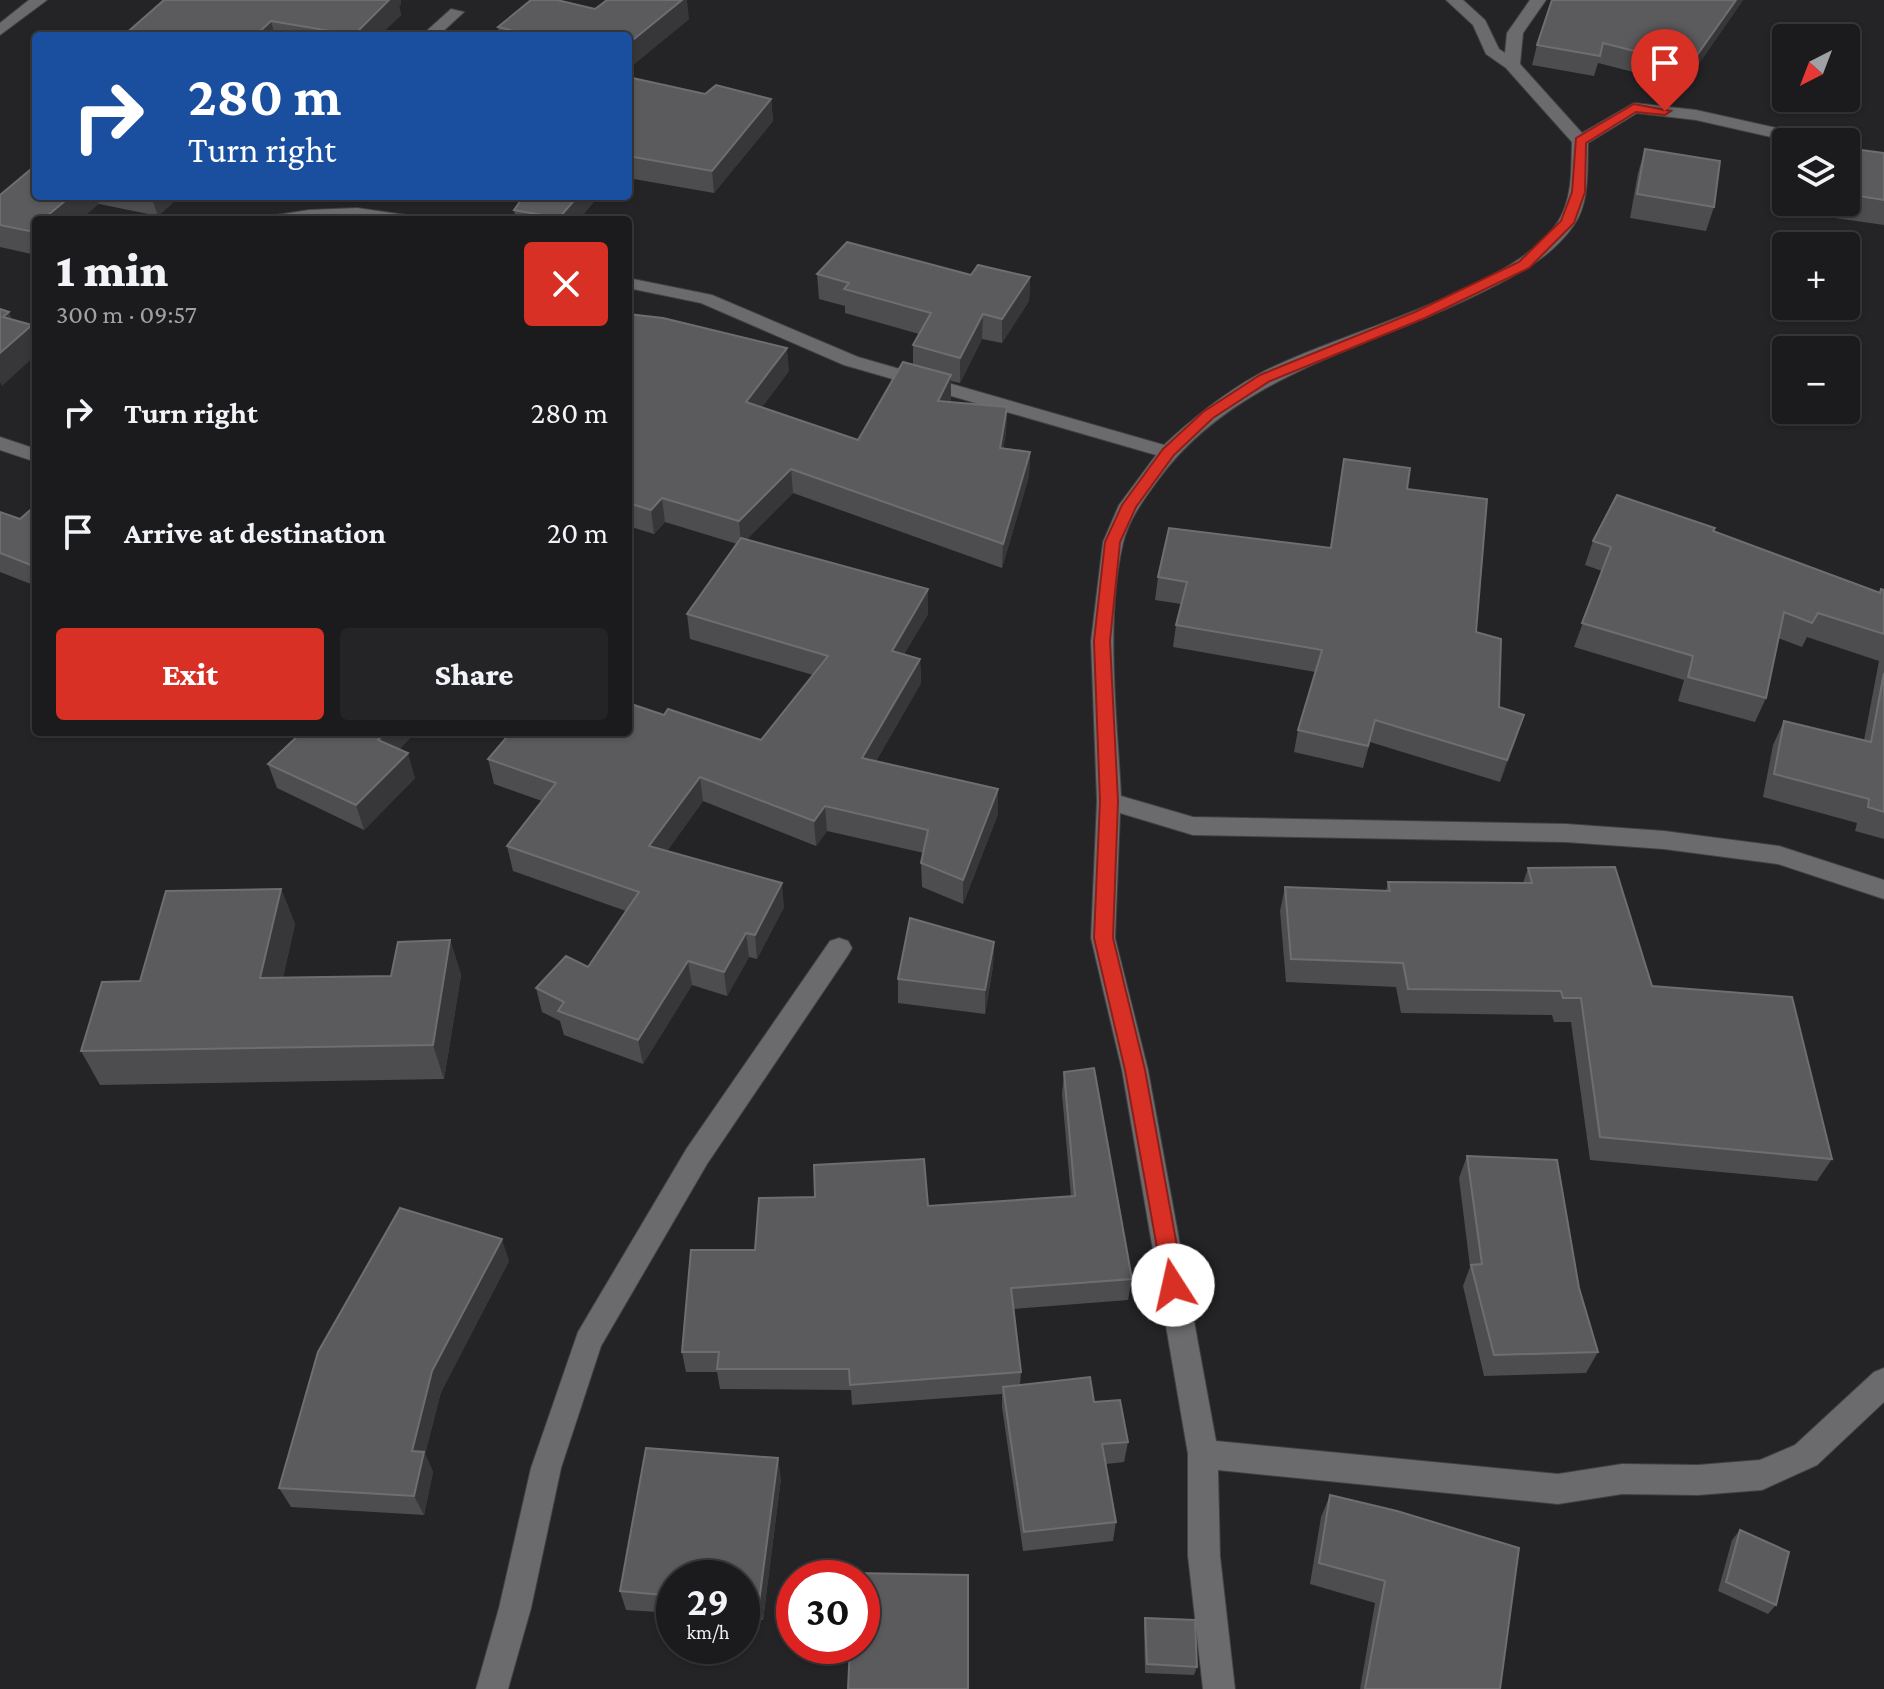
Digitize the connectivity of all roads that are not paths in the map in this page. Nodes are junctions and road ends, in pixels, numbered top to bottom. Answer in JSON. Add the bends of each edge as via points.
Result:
{"nodes":[{"id":1,"x":39,"y":0,"type":"edge"},
{"id":2,"x":1454,"y":0,"type":"edge"},
{"id":3,"x":1538,"y":0,"type":"edge"},
{"id":4,"x":456,"y":12,"type":"dead end"},
{"id":5,"x":0,"y":30,"type":"edge"},
{"id":6,"x":434,"y":32,"type":"edge"},
{"id":7,"x":1512,"y":65,"type":"junction"},
{"id":8,"x":1772,"y":132,"type":"edge"},
{"id":9,"x":1580,"y":141,"type":"junction"},
{"id":10,"x":343,"y":200,"type":"edge"},
{"id":11,"x":364,"y":211,"type":"junction"},
{"id":12,"x":297,"y":216,"type":"edge"},
{"id":13,"x":387,"y":216,"type":"edge"},
{"id":14,"x":632,"y":284,"type":"edge"},
{"id":15,"x":32,"y":435,"type":"edge"},
{"id":16,"x":8,"y":446,"type":"edge"},
{"id":17,"x":1168,"y":452,"type":"junction"},
{"id":18,"x":32,"y":455,"type":"edge"},
{"id":19,"x":1109,"y":801,"type":"junction"},
{"id":20,"x":1884,"y":890,"type":"edge"},
{"id":21,"x":839,"y":948,"type":"dead end"},
{"id":22,"x":1884,"y":1382,"type":"edge"},
{"id":23,"x":1203,"y":1454,"type":"junction"},
{"id":24,"x":492,"y":1689,"type":"edge"},
{"id":25,"x":1219,"y":1689,"type":"edge"}],
"edges":[{"from":1,"to":5,"type":"street"},
{"from":2,"to":7,"type":"street","via":[[1480,23],[1492,51]]},
{"from":3,"to":7,"type":"street","via":[[1515,33]]},
{"from":4,"to":6,"type":"street"},
{"from":7,"to":9,"type":"street"},
{"from":8,"to":9,"type":"street","via":[[1634,108]]},
{"from":9,"to":17,"type":"street","via":[[1578,192],[1567,223],[1524,265],[1420,315],[1265,378],[1208,415]]},
{"from":10,"to":11,"type":"street"},
{"from":11,"to":12,"type":"street"},
{"from":11,"to":13,"type":"street"},
{"from":14,"to":17,"type":"street","via":[[706,299],[851,361]]},
{"from":15,"to":16,"type":"street"},
{"from":16,"to":18,"type":"street"},
{"from":17,"to":19,"type":"street","via":[[1129,505],[1113,542],[1102,641]]},
{"from":19,"to":20,"type":"street","via":[[1193,826],[1566,833],[1664,840],[1779,855]]},
{"from":19,"to":23,"type":"street","via":[[1103,938],[1135,1070]]},
{"from":21,"to":24,"type":"street","via":[[697,1156],[588,1341],[546,1468]]},
{"from":22,"to":23,"type":"street","via":[[1806,1455],[1762,1475],[1622,1479],[1558,1489]]},
{"from":23,"to":25,"type":"street","via":[[1204,1556]]}]}
